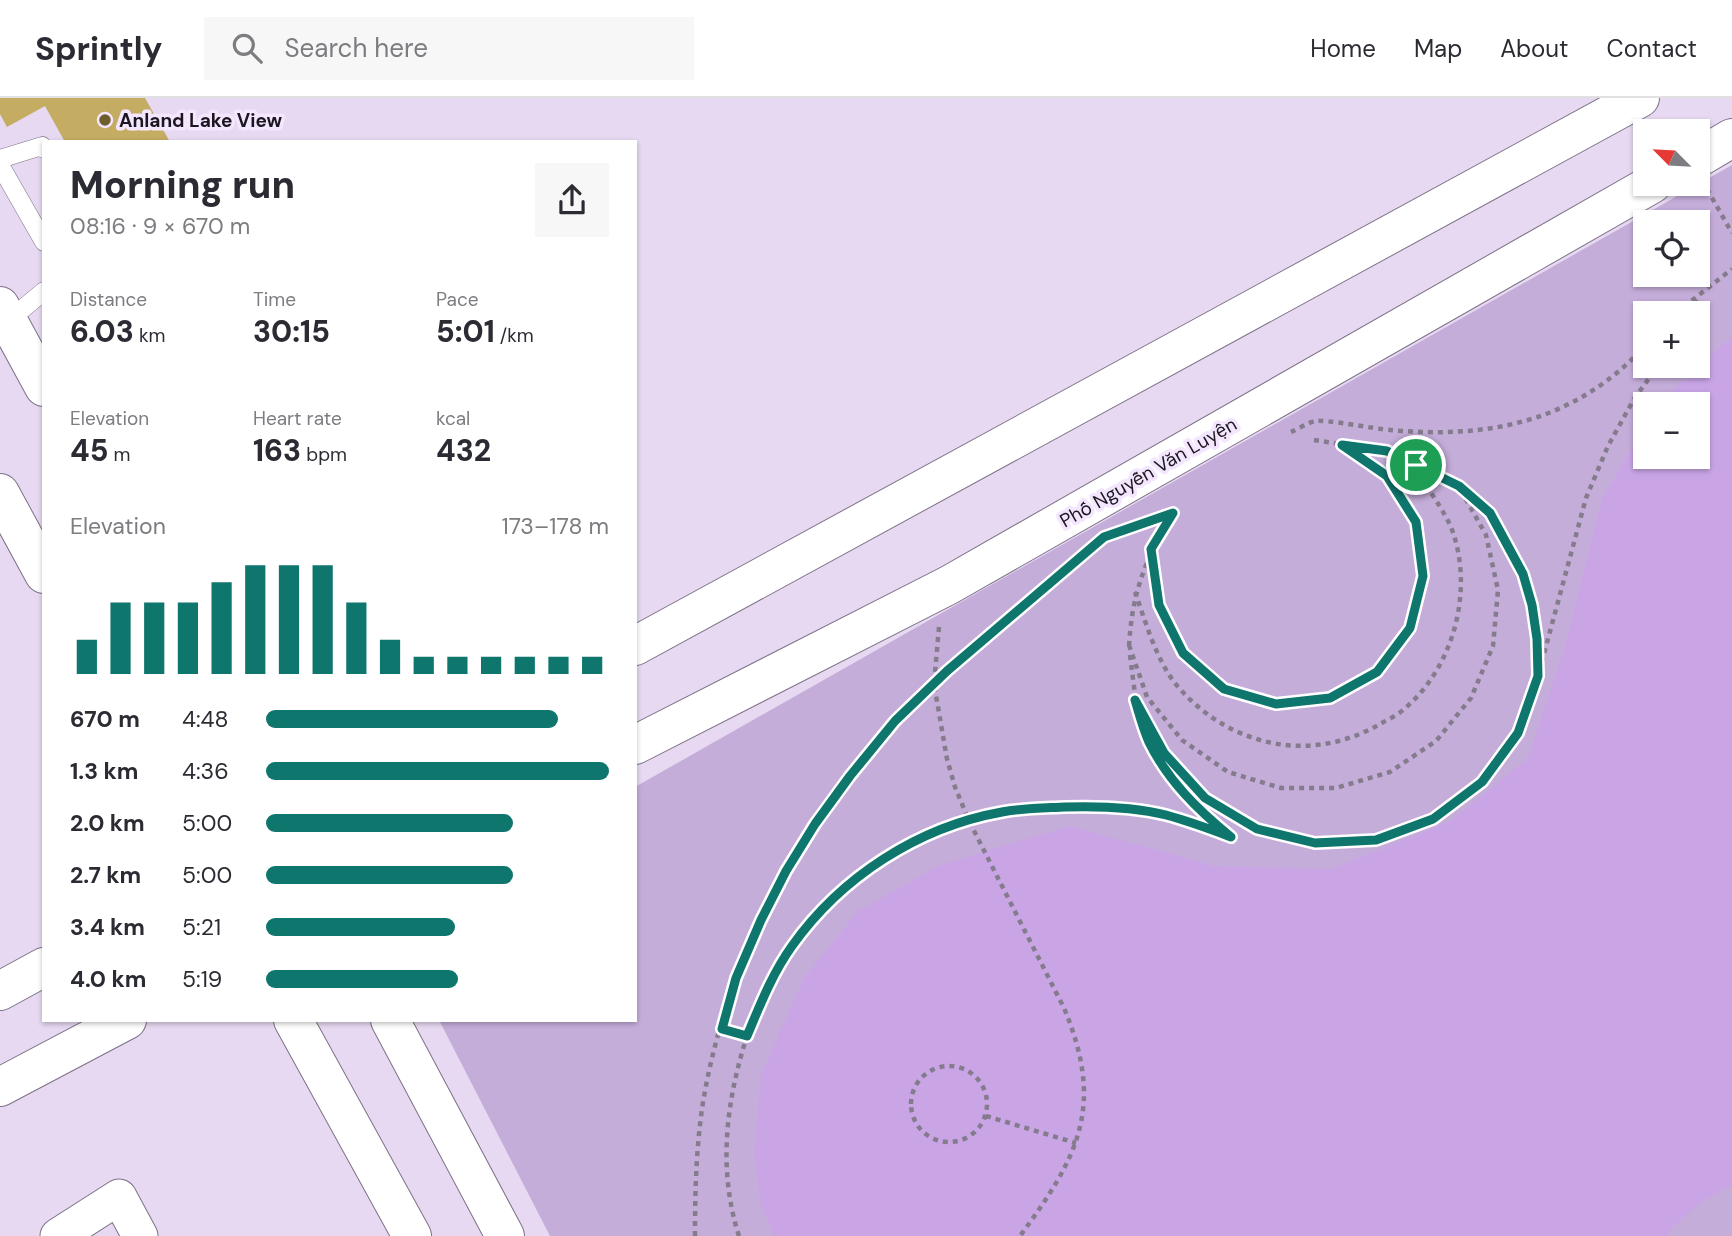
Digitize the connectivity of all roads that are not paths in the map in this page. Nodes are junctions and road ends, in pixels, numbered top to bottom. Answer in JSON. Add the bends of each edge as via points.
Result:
{"nodes":[{"id":1,"x":1640,"y":98,"type":"edge"},
{"id":2,"x":1732,"y":138,"type":"edge"},
{"id":3,"x":42,"y":146,"type":"edge"},
{"id":4,"x":0,"y":159,"type":"edge"},
{"id":5,"x":1710,"y":161,"type":"edge"},
{"id":6,"x":0,"y":165,"type":"edge"},
{"id":7,"x":1633,"y":195,"type":"edge"},
{"id":8,"x":42,"y":238,"type":"edge"},
{"id":9,"x":42,"y":291,"type":"edge"},
{"id":10,"x":4,"y":313,"type":"edge"},
{"id":11,"x":42,"y":383,"type":"edge"},
{"id":12,"x":0,"y":493,"type":"edge"},
{"id":13,"x":42,"y":570,"type":"edge"},
{"id":14,"x":637,"y":645,"type":"edge"},
{"id":15,"x":637,"y":743,"type":"edge"},
{"id":16,"x":42,"y":968,"type":"edge"},
{"id":17,"x":0,"y":991,"type":"edge"},
{"id":18,"x":123,"y":1022,"type":"edge"},
{"id":19,"x":294,"y":1022,"type":"edge"},
{"id":20,"x":391,"y":1022,"type":"edge"},
{"id":21,"x":0,"y":1087,"type":"edge"},
{"id":22,"x":58,"y":1236,"type":"edge"},
{"id":23,"x":140,"y":1236,"type":"edge"},
{"id":24,"x":412,"y":1236,"type":"edge"},
{"id":25,"x":505,"y":1236,"type":"edge"}],
"edges":[{"from":1,"to":14,"type":"main road"},
{"from":2,"to":5,"type":"main road"},
{"from":3,"to":4,"type":"lane"},
{"from":6,"to":8,"type":"lane"},
{"from":7,"to":15,"type":"main road","name":"Phố Nguyễn Văn Luyện","via":[[949,585]]},
{"from":9,"to":10,"type":"lane"},
{"from":10,"to":11,"type":"main road"},
{"from":12,"to":13,"type":"main road"},
{"from":16,"to":17,"type":"main road"},
{"from":18,"to":21,"type":"main road"},
{"from":19,"to":24,"type":"main road"},
{"from":20,"to":25,"type":"main road"},
{"from":22,"to":23,"type":"street","via":[[118,1197]]}]}
